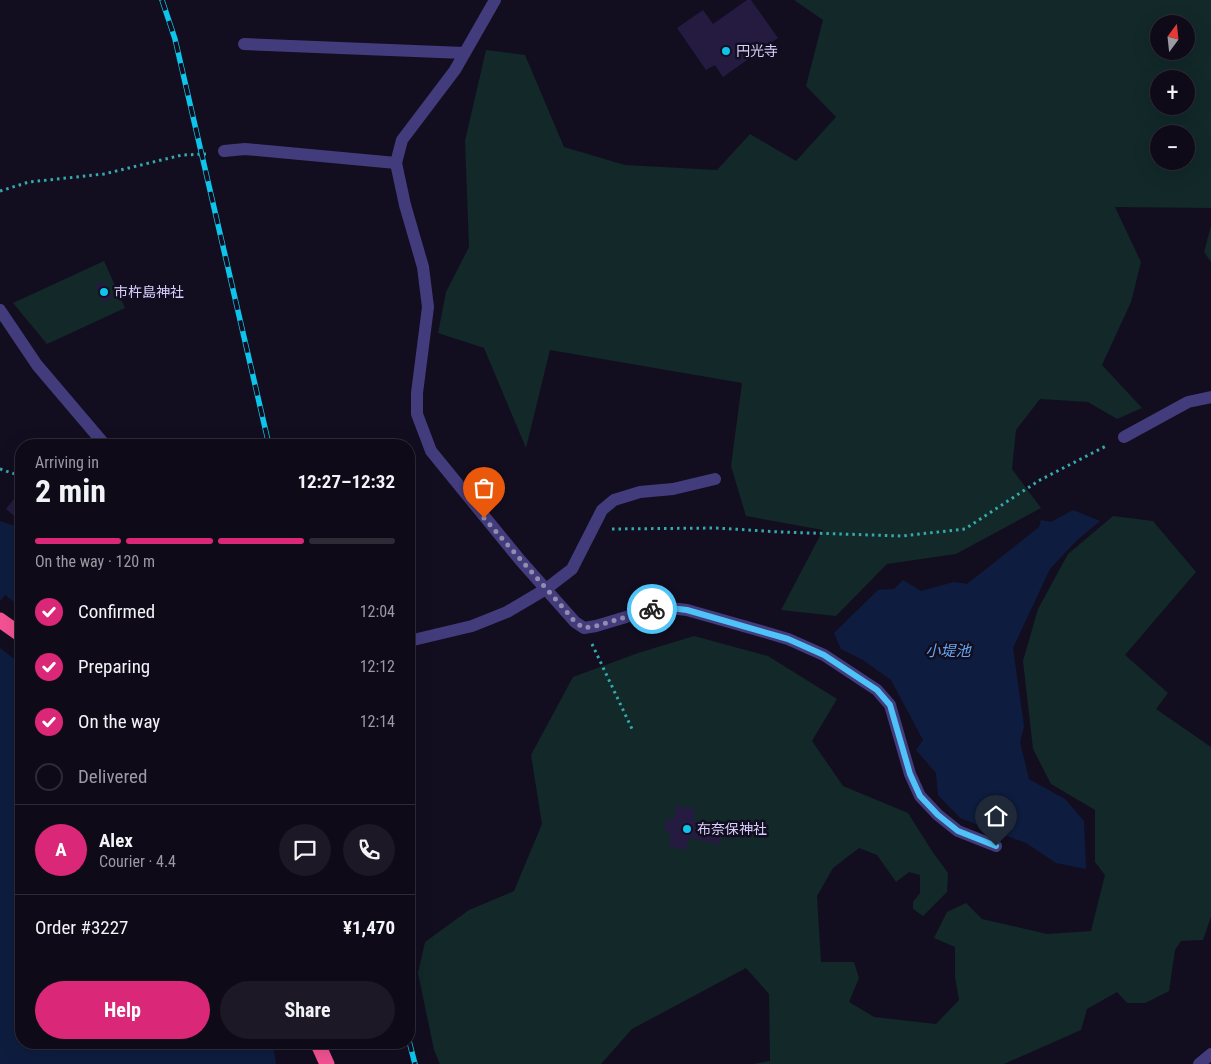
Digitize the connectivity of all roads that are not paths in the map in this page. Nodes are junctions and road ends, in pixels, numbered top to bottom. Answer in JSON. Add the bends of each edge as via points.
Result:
{"nodes":[{"id":1,"x":495,"y":0,"type":"edge"},
{"id":2,"x":244,"y":44,"type":"dead end"},
{"id":3,"x":464,"y":53,"type":"junction"},
{"id":4,"x":224,"y":151,"type":"road end"},
{"id":5,"x":396,"y":163,"type":"junction"},
{"id":6,"x":0,"y":310,"type":"edge"},
{"id":7,"x":1211,"y":397,"type":"edge"},
{"id":8,"x":1124,"y":437,"type":"road end"},
{"id":9,"x":100,"y":439,"type":"edge"},
{"id":10,"x":715,"y":479,"type":"dead end"},
{"id":11,"x":546,"y":589,"type":"junction"},
{"id":12,"x":0,"y":620,"type":"edge"},
{"id":13,"x":15,"y":631,"type":"edge"},
{"id":14,"x":415,"y":639,"type":"edge"},
{"id":15,"x":996,"y":846,"type":"dead end"},
{"id":16,"x":320,"y":1049,"type":"edge"},
{"id":17,"x":1211,"y":1054,"type":"edge"},
{"id":18,"x":328,"y":1064,"type":"edge"},
{"id":19,"x":1199,"y":1064,"type":"edge"}],
"edges":[{"from":1,"to":3,"type":"street"},
{"from":2,"to":3,"type":"street"},
{"from":3,"to":5,"type":"street","via":[[455,70],[402,140]]},
{"from":4,"to":5,"type":"street","via":[[245,149]]},
{"from":5,"to":11,"type":"street","via":[[423,267],[428,307],[417,414],[431,451]]},
{"from":6,"to":9,"type":"street","via":[[36,365]]},
{"from":7,"to":8,"type":"street","via":[[1188,402]]},
{"from":10,"to":11,"type":"street","via":[[640,492],[614,500],[602,510],[572,569]]},
{"from":11,"to":14,"type":"street","via":[[506,612],[472,626]]},
{"from":11,"to":15,"type":"street","via":[[584,628],[656,608],[670,608],[770,633],[824,655],[877,690],[890,705],[910,774],[920,796],[958,831]]},
{"from":12,"to":13,"type":"highway"},
{"from":16,"to":18,"type":"highway"},
{"from":17,"to":19,"type":"street"}]}
